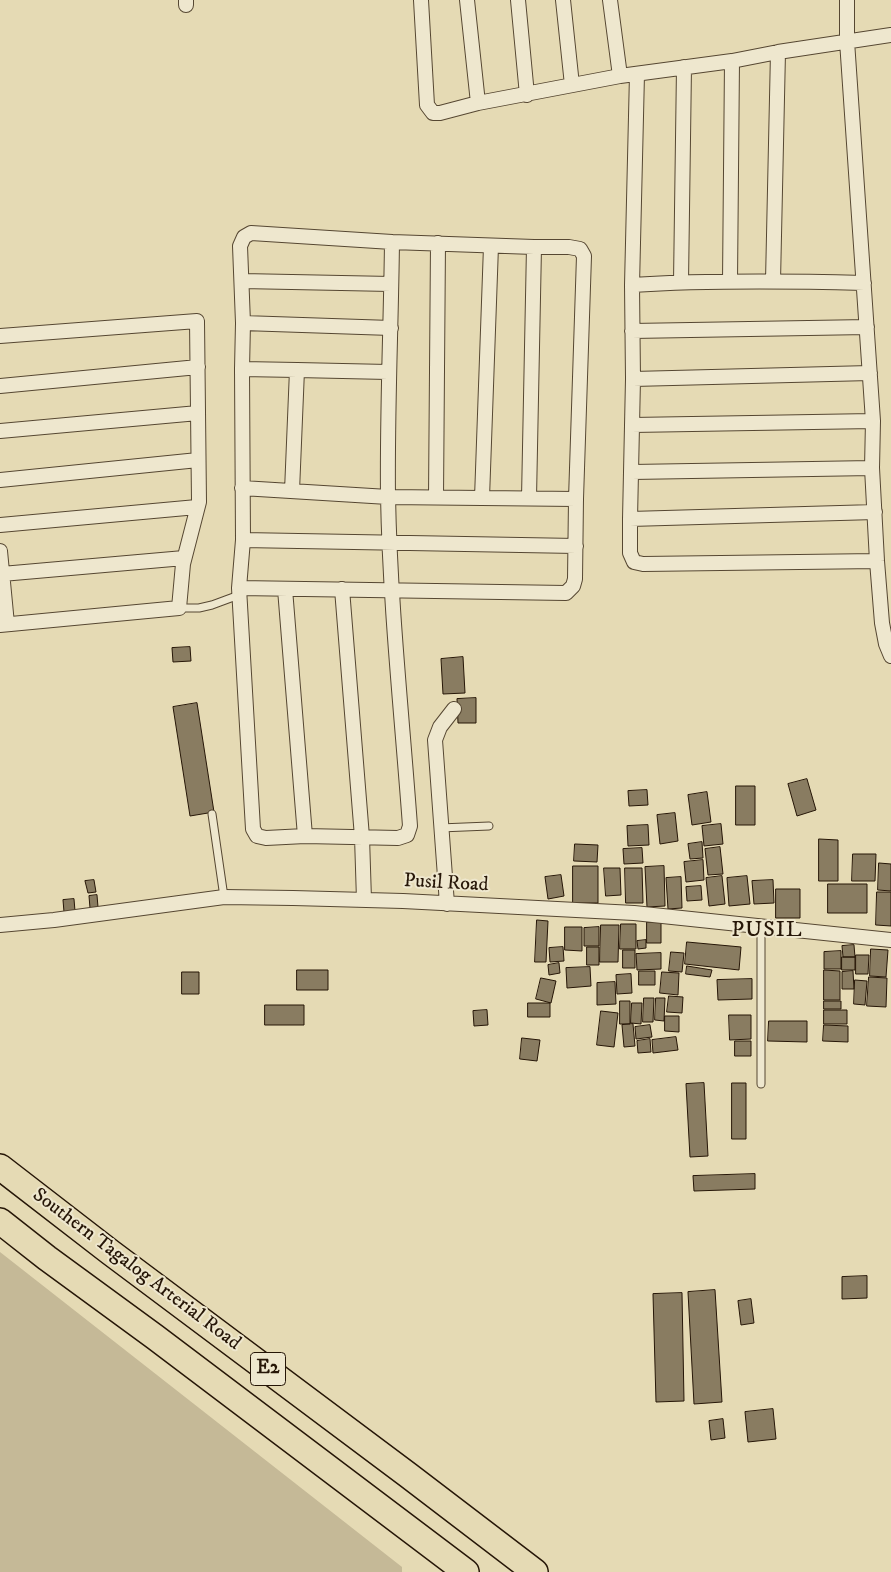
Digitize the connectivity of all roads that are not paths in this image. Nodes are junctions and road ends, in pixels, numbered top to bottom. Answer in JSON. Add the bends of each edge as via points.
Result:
{"nodes":[{"id":1,"x":421,"y":0,"type":"edge"},
{"id":2,"x":467,"y":0,"type":"edge"},
{"id":3,"x":518,"y":0,"type":"edge"},
{"id":4,"x":563,"y":0,"type":"edge"},
{"id":5,"x":610,"y":0,"type":"edge"},
{"id":6,"x":847,"y":0,"type":"edge"},
{"id":7,"x":891,"y":35,"type":"edge"},
{"id":8,"x":847,"y":41,"type":"junction"},
{"id":9,"x":778,"y":52,"type":"junction"},
{"id":10,"x":732,"y":60,"type":"junction"},
{"id":11,"x":684,"y":67,"type":"junction"},
{"id":12,"x":637,"y":74,"type":"junction"},
{"id":13,"x":620,"y":76,"type":"junction"},
{"id":14,"x":572,"y":85,"type":"junction"},
{"id":15,"x":527,"y":95,"type":"junction"},
{"id":16,"x":478,"y":103,"type":"junction"},
{"id":17,"x":392,"y":242,"type":"junction"},
{"id":18,"x":438,"y":243,"type":"junction"},
{"id":19,"x":491,"y":246,"type":"junction"},
{"id":20,"x":534,"y":247,"type":"junction"},
{"id":21,"x":242,"y":281,"type":"junction"},
{"id":22,"x":730,"y":281,"type":"junction"},
{"id":23,"x":773,"y":281,"type":"junction"},
{"id":24,"x":682,"y":282,"type":"junction"},
{"id":25,"x":864,"y":283,"type":"junction"},
{"id":26,"x":391,"y":284,"type":"junction"},
{"id":27,"x":632,"y":285,"type":"junction"},
{"id":28,"x":243,"y":323,"type":"junction"},
{"id":29,"x":867,"y":327,"type":"junction"},
{"id":30,"x":391,"y":328,"type":"junction"},
{"id":31,"x":632,"y":331,"type":"junction"},
{"id":32,"x":0,"y":336,"type":"edge"},
{"id":33,"x":198,"y":367,"type":"junction"},
{"id":34,"x":242,"y":369,"type":"junction"},
{"id":35,"x":297,"y":370,"type":"junction"},
{"id":36,"x":388,"y":372,"type":"junction"},
{"id":37,"x":870,"y":373,"type":"junction"},
{"id":38,"x":633,"y":379,"type":"junction"},
{"id":39,"x":0,"y":386,"type":"edge"},
{"id":40,"x":198,"y":412,"type":"junction"},
{"id":41,"x":873,"y":421,"type":"junction"},
{"id":42,"x":632,"y":425,"type":"junction"},
{"id":43,"x":0,"y":431,"type":"edge"},
{"id":44,"x":198,"y":460,"type":"junction"},
{"id":45,"x":872,"y":468,"type":"junction"},
{"id":46,"x":632,"y":472,"type":"junction"},
{"id":47,"x":0,"y":480,"type":"edge"},
{"id":48,"x":242,"y":488,"type":"junction"},
{"id":49,"x":292,"y":491,"type":"junction"},
{"id":50,"x":388,"y":497,"type":"junction"},
{"id":51,"x":436,"y":497,"type":"junction"},
{"id":52,"x":482,"y":498,"type":"junction"},
{"id":53,"x":529,"y":498,"type":"junction"},
{"id":54,"x":576,"y":499,"type":"junction"},
{"id":55,"x":197,"y":507,"type":"junction"},
{"id":56,"x":875,"y":512,"type":"junction"},
{"id":57,"x":630,"y":518,"type":"junction"},
{"id":58,"x":0,"y":526,"type":"edge"},
{"id":59,"x":242,"y":540,"type":"junction"},
{"id":60,"x":390,"y":542,"type":"junction"},
{"id":61,"x":576,"y":546,"type":"junction"},
{"id":62,"x":0,"y":551,"type":"edge"},
{"id":63,"x":184,"y":558,"type":"junction"},
{"id":64,"x":877,"y":561,"type":"junction"},
{"id":65,"x":2,"y":574,"type":"junction"},
{"id":66,"x":285,"y":589,"type":"junction"},
{"id":67,"x":342,"y":589,"type":"junction"},
{"id":68,"x":392,"y":590,"type":"junction"},
{"id":69,"x":239,"y":591,"type":"junction"},
{"id":70,"x":179,"y":608,"type":"junction"},
{"id":71,"x":4,"y":625,"type":"edge"},
{"id":72,"x":891,"y":656,"type":"edge"},
{"id":73,"x":454,"y":709,"type":"dead end"},
{"id":74,"x":212,"y":814,"type":"dead end"},
{"id":75,"x":489,"y":826,"type":"dead end"},
{"id":76,"x":440,"y":828,"type":"junction"},
{"id":77,"x":305,"y":836,"type":"junction"},
{"id":78,"x":362,"y":837,"type":"junction"},
{"id":79,"x":224,"y":897,"type":"junction"},
{"id":80,"x":364,"y":900,"type":"junction"},
{"id":81,"x":447,"y":904,"type":"junction"},
{"id":82,"x":0,"y":925,"type":"edge"},
{"id":83,"x":761,"y":927,"type":"junction"},
{"id":84,"x":891,"y":940,"type":"edge"},
{"id":85,"x":761,"y":1084,"type":"dead end"},
{"id":86,"x":0,"y":1167,"type":"edge"},
{"id":87,"x":0,"y":1221,"type":"edge"},
{"id":88,"x":466,"y":1572,"type":"edge"},
{"id":89,"x":535,"y":1572,"type":"edge"}],
"edges":[{"from":1,"to":16,"type":"street","via":[[428,106],[433,112],[440,113]]},
{"from":2,"to":16,"type":"street"},
{"from":3,"to":15,"type":"street"},
{"from":4,"to":14,"type":"street"},
{"from":5,"to":13,"type":"street"},
{"from":6,"to":8,"type":"street"},
{"from":7,"to":8,"type":"street"},
{"from":8,"to":9,"type":"street"},
{"from":8,"to":25,"type":"street"},
{"from":9,"to":10,"type":"street"},
{"from":9,"to":23,"type":"street"},
{"from":10,"to":11,"type":"street"},
{"from":10,"to":22,"type":"street"},
{"from":11,"to":12,"type":"street"},
{"from":11,"to":24,"type":"street"},
{"from":12,"to":13,"type":"street"},
{"from":12,"to":27,"type":"street"},
{"from":13,"to":14,"type":"street"},
{"from":14,"to":15,"type":"street"},
{"from":15,"to":16,"type":"street"},
{"from":17,"to":18,"type":"street"},
{"from":17,"to":21,"type":"street","via":[[252,233],[244,237],[240,246]]},
{"from":17,"to":26,"type":"street"},
{"from":18,"to":19,"type":"street"},
{"from":18,"to":51,"type":"street"},
{"from":19,"to":20,"type":"street"},
{"from":19,"to":52,"type":"street"},
{"from":20,"to":53,"type":"street"},
{"from":20,"to":54,"type":"street","via":[[569,247],[580,249],[584,256]]},
{"from":21,"to":26,"type":"street"},
{"from":21,"to":28,"type":"street"},
{"from":22,"to":23,"type":"street"},
{"from":22,"to":24,"type":"street"},
{"from":23,"to":25,"type":"street"},
{"from":24,"to":27,"type":"street"},
{"from":25,"to":29,"type":"street"},
{"from":26,"to":30,"type":"street"},
{"from":27,"to":31,"type":"street"},
{"from":28,"to":30,"type":"street"},
{"from":28,"to":34,"type":"street"},
{"from":29,"to":31,"type":"street"},
{"from":29,"to":37,"type":"street"},
{"from":30,"to":36,"type":"street"},
{"from":31,"to":38,"type":"street"},
{"from":32,"to":33,"type":"street","via":[[197,321]]},
{"from":33,"to":39,"type":"street"},
{"from":33,"to":40,"type":"street"},
{"from":34,"to":35,"type":"street"},
{"from":34,"to":48,"type":"street"},
{"from":35,"to":36,"type":"street"},
{"from":35,"to":49,"type":"street"},
{"from":36,"to":50,"type":"street"},
{"from":37,"to":38,"type":"street"},
{"from":37,"to":41,"type":"street"},
{"from":38,"to":42,"type":"street"},
{"from":40,"to":43,"type":"street"},
{"from":40,"to":44,"type":"street"},
{"from":41,"to":42,"type":"street"},
{"from":41,"to":45,"type":"street"},
{"from":42,"to":46,"type":"street"},
{"from":44,"to":47,"type":"street"},
{"from":44,"to":55,"type":"street"},
{"from":45,"to":46,"type":"street"},
{"from":45,"to":56,"type":"street"},
{"from":46,"to":57,"type":"street"},
{"from":48,"to":49,"type":"street"},
{"from":48,"to":59,"type":"street"},
{"from":49,"to":50,"type":"street"},
{"from":50,"to":51,"type":"street"},
{"from":50,"to":60,"type":"street"},
{"from":51,"to":52,"type":"street"},
{"from":52,"to":53,"type":"street"},
{"from":53,"to":54,"type":"street"},
{"from":54,"to":61,"type":"street"},
{"from":55,"to":58,"type":"street"},
{"from":55,"to":63,"type":"street"},
{"from":56,"to":57,"type":"street"},
{"from":56,"to":64,"type":"street"},
{"from":57,"to":64,"type":"street","via":[[630,552],[634,562],[643,564]]},
{"from":59,"to":60,"type":"street"},
{"from":59,"to":69,"type":"street"},
{"from":60,"to":61,"type":"street"},
{"from":60,"to":68,"type":"street"},
{"from":61,"to":68,"type":"street","via":[[575,579],[566,593]]},
{"from":62,"to":65,"type":"street"},
{"from":63,"to":65,"type":"street"},
{"from":63,"to":70,"type":"street"},
{"from":64,"to":72,"type":"street","via":[[882,623]]},
{"from":65,"to":71,"type":"street"},
{"from":66,"to":67,"type":"street"},
{"from":66,"to":69,"type":"street"},
{"from":66,"to":77,"type":"street"},
{"from":67,"to":68,"type":"street"},
{"from":67,"to":78,"type":"street"},
{"from":68,"to":78,"type":"street","via":[[410,826],[407,835],[398,838]]},
{"from":69,"to":70,"type":"lane","via":[[212,605]]},
{"from":69,"to":77,"type":"street","via":[[254,829],[257,836],[266,838]]},
{"from":70,"to":71,"type":"street"},
{"from":73,"to":76,"type":"street","via":[[440,727],[435,740]]},
{"from":74,"to":79,"type":"lane"},
{"from":75,"to":76,"type":"lane"},
{"from":76,"to":81,"type":"street"},
{"from":77,"to":78,"type":"street"},
{"from":78,"to":80,"type":"street"},
{"from":79,"to":80,"type":"street","name":"Pusil Road"},
{"from":79,"to":82,"type":"street","name":"Pusil Road"},
{"from":80,"to":81,"type":"street","name":"Pusil Road"},
{"from":81,"to":83,"type":"street","name":"Pusil Road","via":[[634,914]]},
{"from":83,"to":84,"type":"street","name":"Pusil Road"},
{"from":83,"to":85,"type":"lane"},
{"from":86,"to":89,"type":"highway","name":"Southern Tagalog Arterial Road","number":"E2"},
{"from":87,"to":88,"type":"highway","name":"Southern Tagalog Arterial Road","number":"E2"}]}
